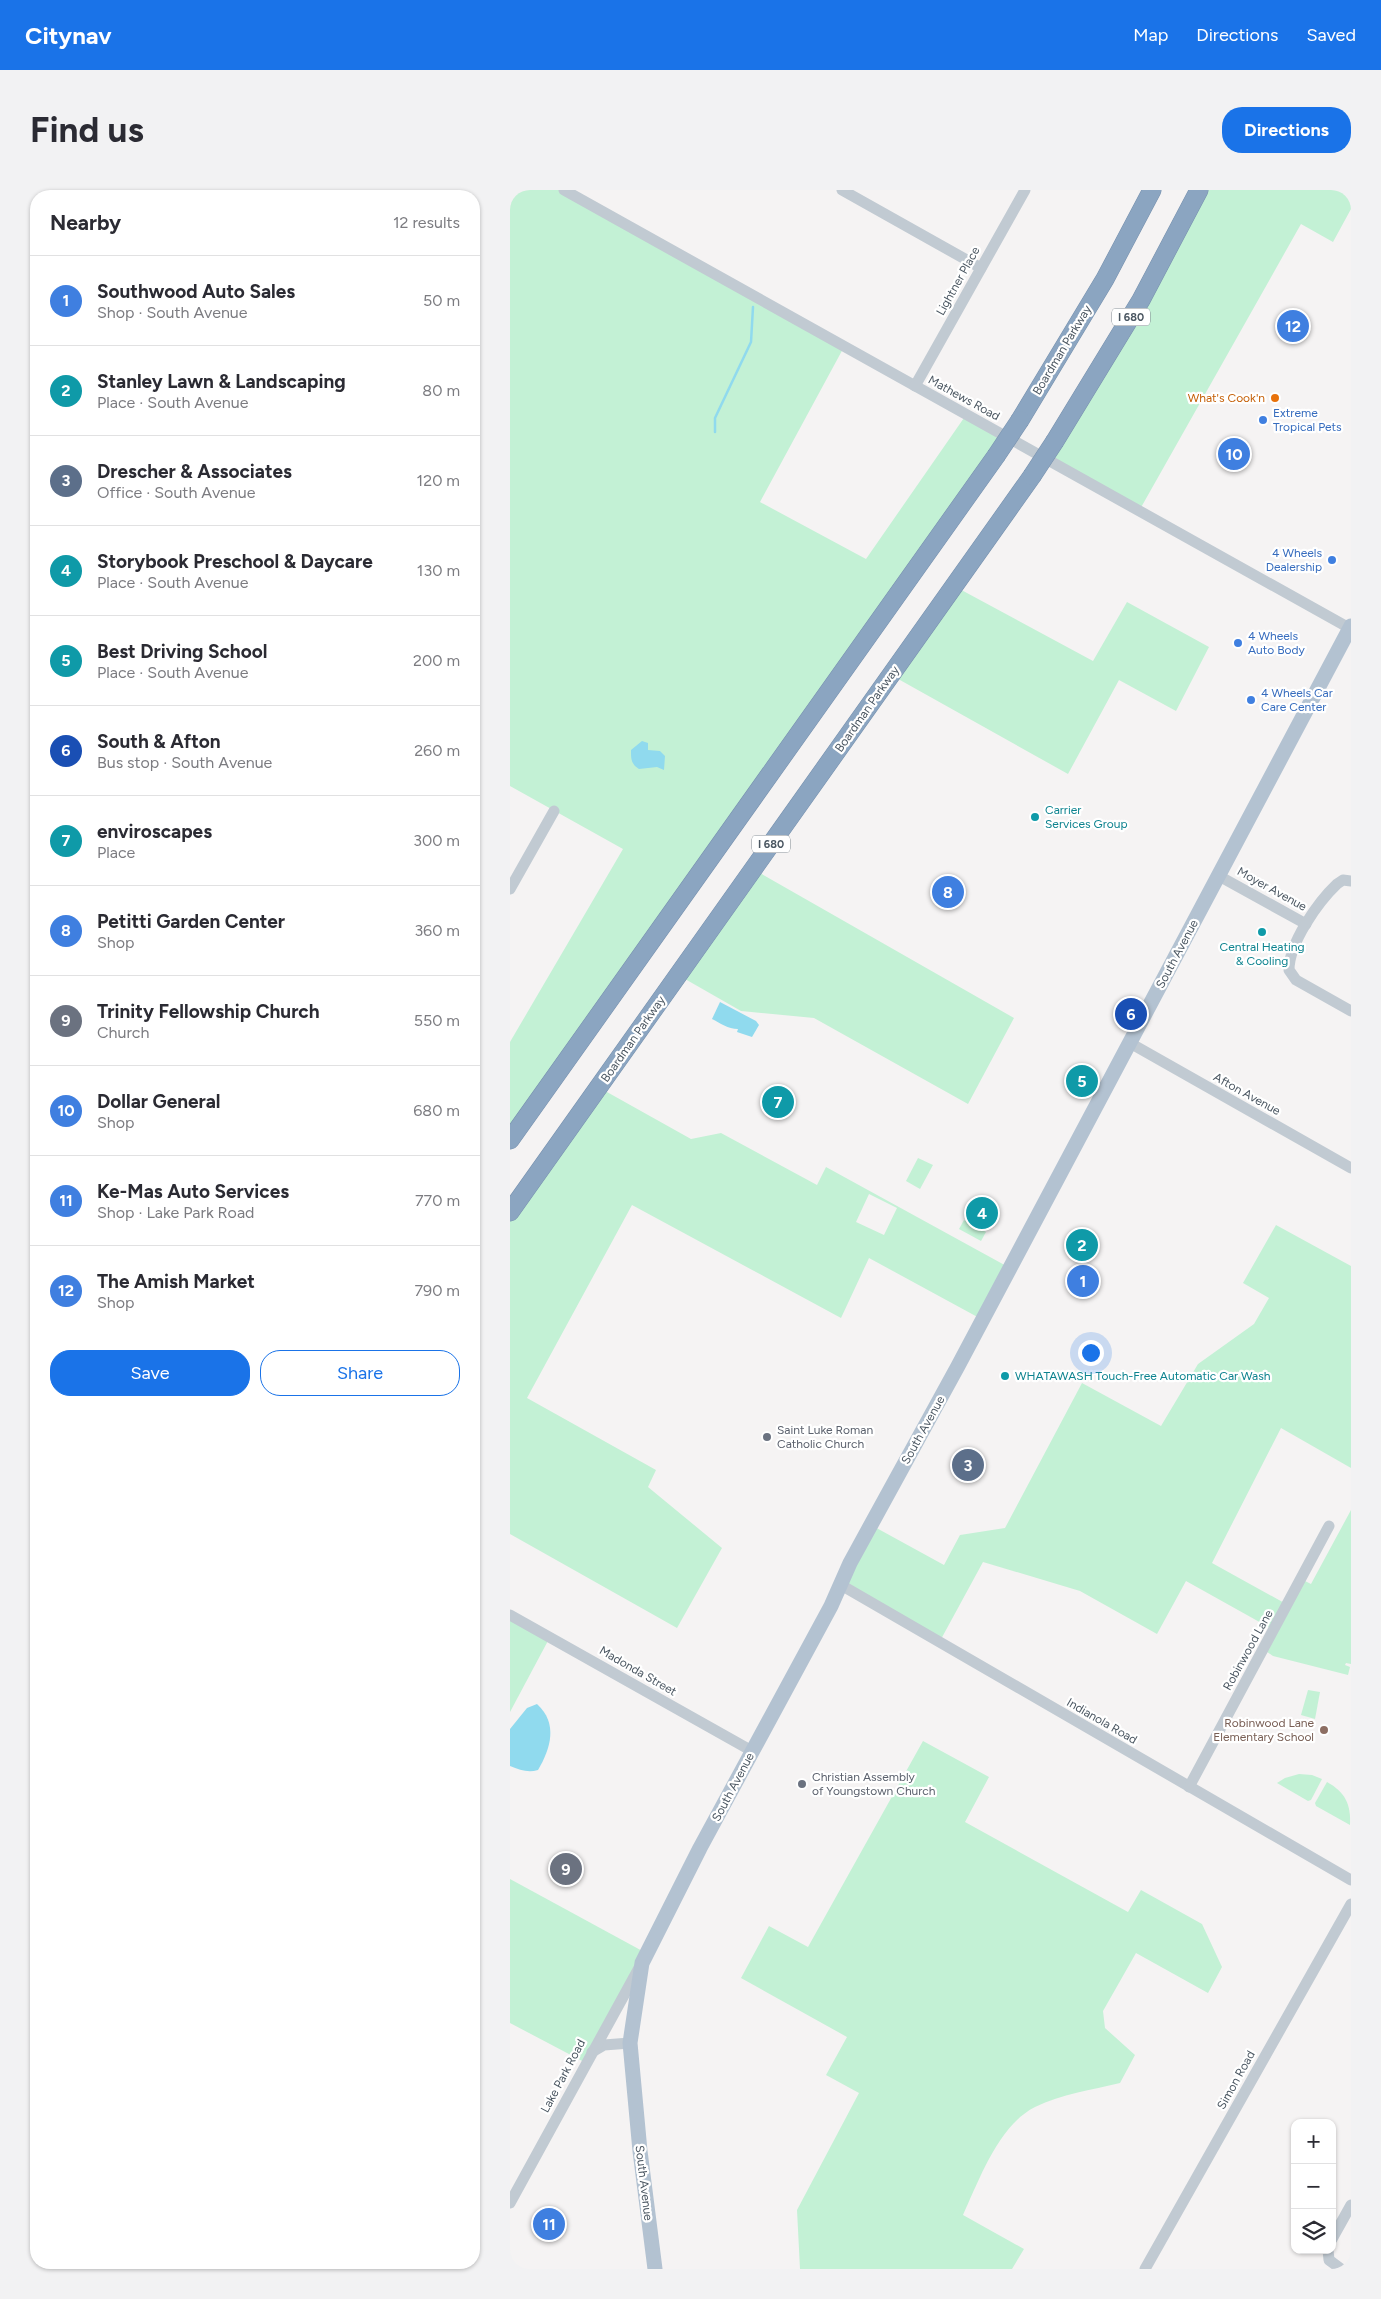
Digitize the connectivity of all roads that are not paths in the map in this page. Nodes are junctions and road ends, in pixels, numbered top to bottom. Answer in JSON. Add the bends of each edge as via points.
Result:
{"nodes":[{"id":1,"x":564,"y":190,"type":"edge"},
{"id":2,"x":842,"y":190,"type":"edge"},
{"id":3,"x":1025,"y":190,"type":"edge"},
{"id":4,"x":1152,"y":190,"type":"edge"},
{"id":5,"x":1199,"y":190,"type":"edge"},
{"id":6,"x":982,"y":268,"type":"junction"},
{"id":7,"x":915,"y":386,"type":"junction"},
{"id":8,"x":1351,"y":628,"type":"edge"},
{"id":9,"x":554,"y":811,"type":"dead end"},
{"id":10,"x":514,"y":874,"type":"edge"},
{"id":11,"x":1219,"y":876,"type":"junction"},
{"id":12,"x":1351,"y":881,"type":"edge"},
{"id":13,"x":510,"y":890,"type":"edge"},
{"id":14,"x":1306,"y":924,"type":"junction"},
{"id":15,"x":1351,"y":1011,"type":"edge"},
{"id":16,"x":1130,"y":1043,"type":"junction"},
{"id":17,"x":510,"y":1140,"type":"edge"},
{"id":18,"x":1351,"y":1168,"type":"edge"},
{"id":19,"x":510,"y":1212,"type":"edge"},
{"id":20,"x":1329,"y":1526,"type":"dead end"},
{"id":21,"x":841,"y":1585,"type":"junction"},
{"id":22,"x":510,"y":1615,"type":"edge"},
{"id":23,"x":752,"y":1751,"type":"junction"},
{"id":24,"x":1188,"y":1787,"type":"junction"},
{"id":25,"x":1351,"y":1880,"type":"edge"},
{"id":26,"x":1351,"y":1904,"type":"edge"},
{"id":27,"x":642,"y":1963,"type":"junction"},
{"id":28,"x":630,"y":2043,"type":"junction"},
{"id":29,"x":592,"y":2052,"type":"junction"},
{"id":30,"x":514,"y":2188,"type":"edge"},
{"id":31,"x":510,"y":2203,"type":"edge"},
{"id":32,"x":1351,"y":2205,"type":"edge"},
{"id":33,"x":1336,"y":2232,"type":"edge"},
{"id":34,"x":1328,"y":2254,"type":"edge"},
{"id":35,"x":655,"y":2269,"type":"edge"},
{"id":36,"x":1145,"y":2269,"type":"edge"},
{"id":37,"x":1341,"y":2269,"type":"edge"}],
"edges":[{"from":1,"to":7,"type":"street","name":"Mathews Road"},
{"from":2,"to":6,"type":"street"},
{"from":3,"to":6,"type":"street","name":"Lightner Place"},
{"from":4,"to":17,"type":"highway","name":"Boardman Parkway","bridge":true,"via":[[1100,287],[996,456]]},
{"from":5,"to":19,"type":"highway","name":"Boardman Parkway","number":"I 680","bridge":true,"via":[[1141,300],[1032,476]]},
{"from":6,"to":7,"type":"street","name":"Lightner Place"},
{"from":7,"to":8,"type":"street","name":"Mathews Road"},
{"from":8,"to":11,"type":"main road","name":"South Avenue"},
{"from":9,"to":10,"type":"street"},
{"from":10,"to":13,"type":"street"},
{"from":11,"to":14,"type":"street","name":"Moyer Avenue"},
{"from":11,"to":16,"type":"main road","name":"South Avenue"},
{"from":12,"to":14,"type":"street","name":"Moyer Avenue","via":[[1344,880],[1330,890]]},
{"from":14,"to":15,"type":"street","via":[[1291,956],[1290,973],[1296,980]]},
{"from":16,"to":18,"type":"street","name":"Afton Avenue"},
{"from":16,"to":21,"type":"main road","name":"South Avenue"},
{"from":20,"to":24,"type":"street","name":"Robinwood Lane"},
{"from":21,"to":23,"type":"main road","name":"South Avenue"},
{"from":21,"to":24,"type":"street","name":"Indianola Road"},
{"from":22,"to":23,"type":"street","name":"Madonda Street"},
{"from":23,"to":27,"type":"main road","name":"South Avenue"},
{"from":24,"to":25,"type":"street","name":"Indianola Road"},
{"from":26,"to":36,"type":"street","name":"Simon Road"},
{"from":27,"to":28,"type":"main road","name":"South Avenue"},
{"from":27,"to":29,"type":"street","name":"Lake Park Road"},
{"from":28,"to":29,"type":"street","via":[[604,2045]]},
{"from":28,"to":35,"type":"main road","name":"South Avenue"},
{"from":29,"to":30,"type":"street","name":"Lake Park Road"},
{"from":30,"to":31,"type":"street","name":"Lake Park Road"},
{"from":32,"to":33,"type":"street"},
{"from":34,"to":37,"type":"street","via":[[1329,2260]]}]}
